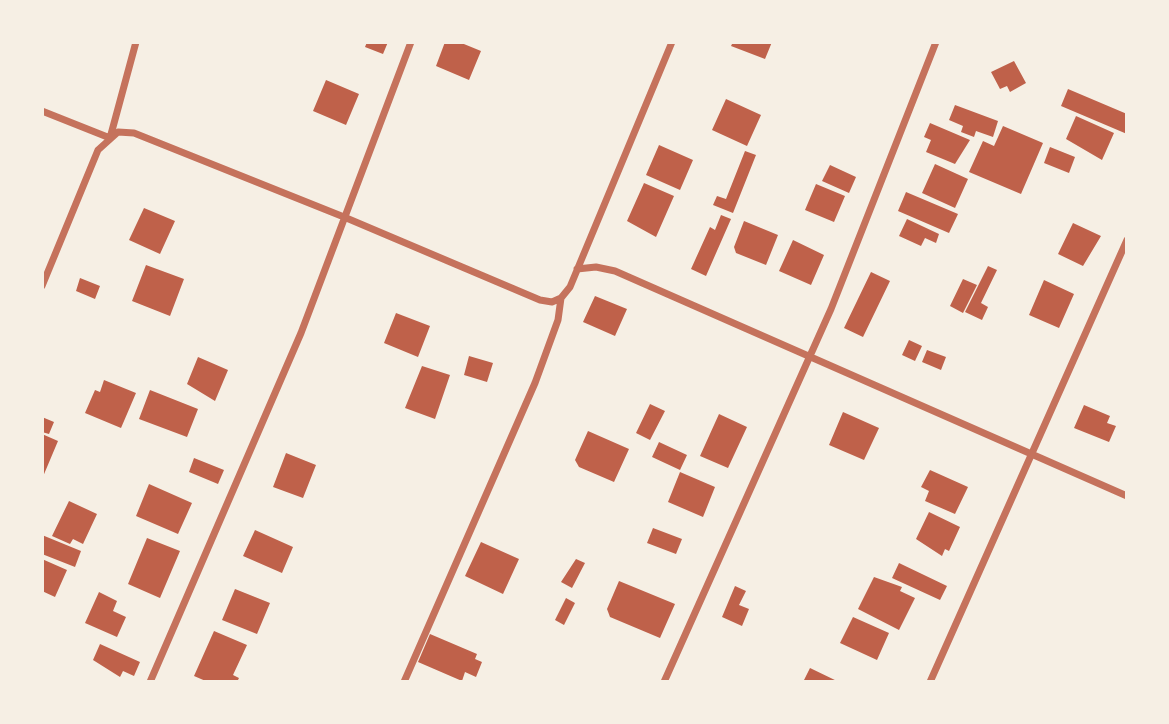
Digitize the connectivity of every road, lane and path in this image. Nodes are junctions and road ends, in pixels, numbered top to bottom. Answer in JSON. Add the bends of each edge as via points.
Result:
{"nodes":[{"id":1,"x":136,"y":42,"type":"edge"},
{"id":2,"x":411,"y":42,"type":"edge"},
{"id":3,"x":672,"y":42,"type":"edge"},
{"id":4,"x":936,"y":42,"type":"edge"},
{"id":5,"x":42,"y":111,"type":"edge"},
{"id":6,"x":110,"y":138,"type":"junction"},
{"id":7,"x":344,"y":217,"type":"junction"},
{"id":8,"x":1127,"y":240,"type":"edge"},
{"id":9,"x":577,"y":269,"type":"junction"},
{"id":10,"x":42,"y":286,"type":"edge"},
{"id":11,"x":561,"y":298,"type":"junction"},
{"id":12,"x":809,"y":358,"type":"junction"},
{"id":13,"x":1033,"y":455,"type":"junction"},
{"id":14,"x":1127,"y":496,"type":"edge"},
{"id":15,"x":150,"y":682,"type":"edge"},
{"id":16,"x":404,"y":682,"type":"edge"},
{"id":17,"x":664,"y":682,"type":"edge"},
{"id":18,"x":930,"y":682,"type":"edge"}],
"edges":[{"from":1,"to":6,"type":"street"},
{"from":2,"to":7,"type":"street"},
{"from":3,"to":9,"type":"street"},
{"from":4,"to":12,"type":"street"},
{"from":5,"to":6,"type":"street"},
{"from":6,"to":7,"type":"street","via":[[118,132],[134,133]]},
{"from":6,"to":10,"type":"street","via":[[98,150]]},
{"from":7,"to":11,"type":"street","via":[[540,300]]},
{"from":7,"to":15,"type":"street","via":[[301,333]]},
{"from":8,"to":13,"type":"street"},
{"from":9,"to":11,"type":"street"},
{"from":9,"to":12,"type":"street","via":[[615,271]]},
{"from":11,"to":16,"type":"street","via":[[535,383]]},
{"from":12,"to":13,"type":"street"},
{"from":12,"to":17,"type":"street"},
{"from":13,"to":14,"type":"street"},
{"from":13,"to":18,"type":"street"}]}
